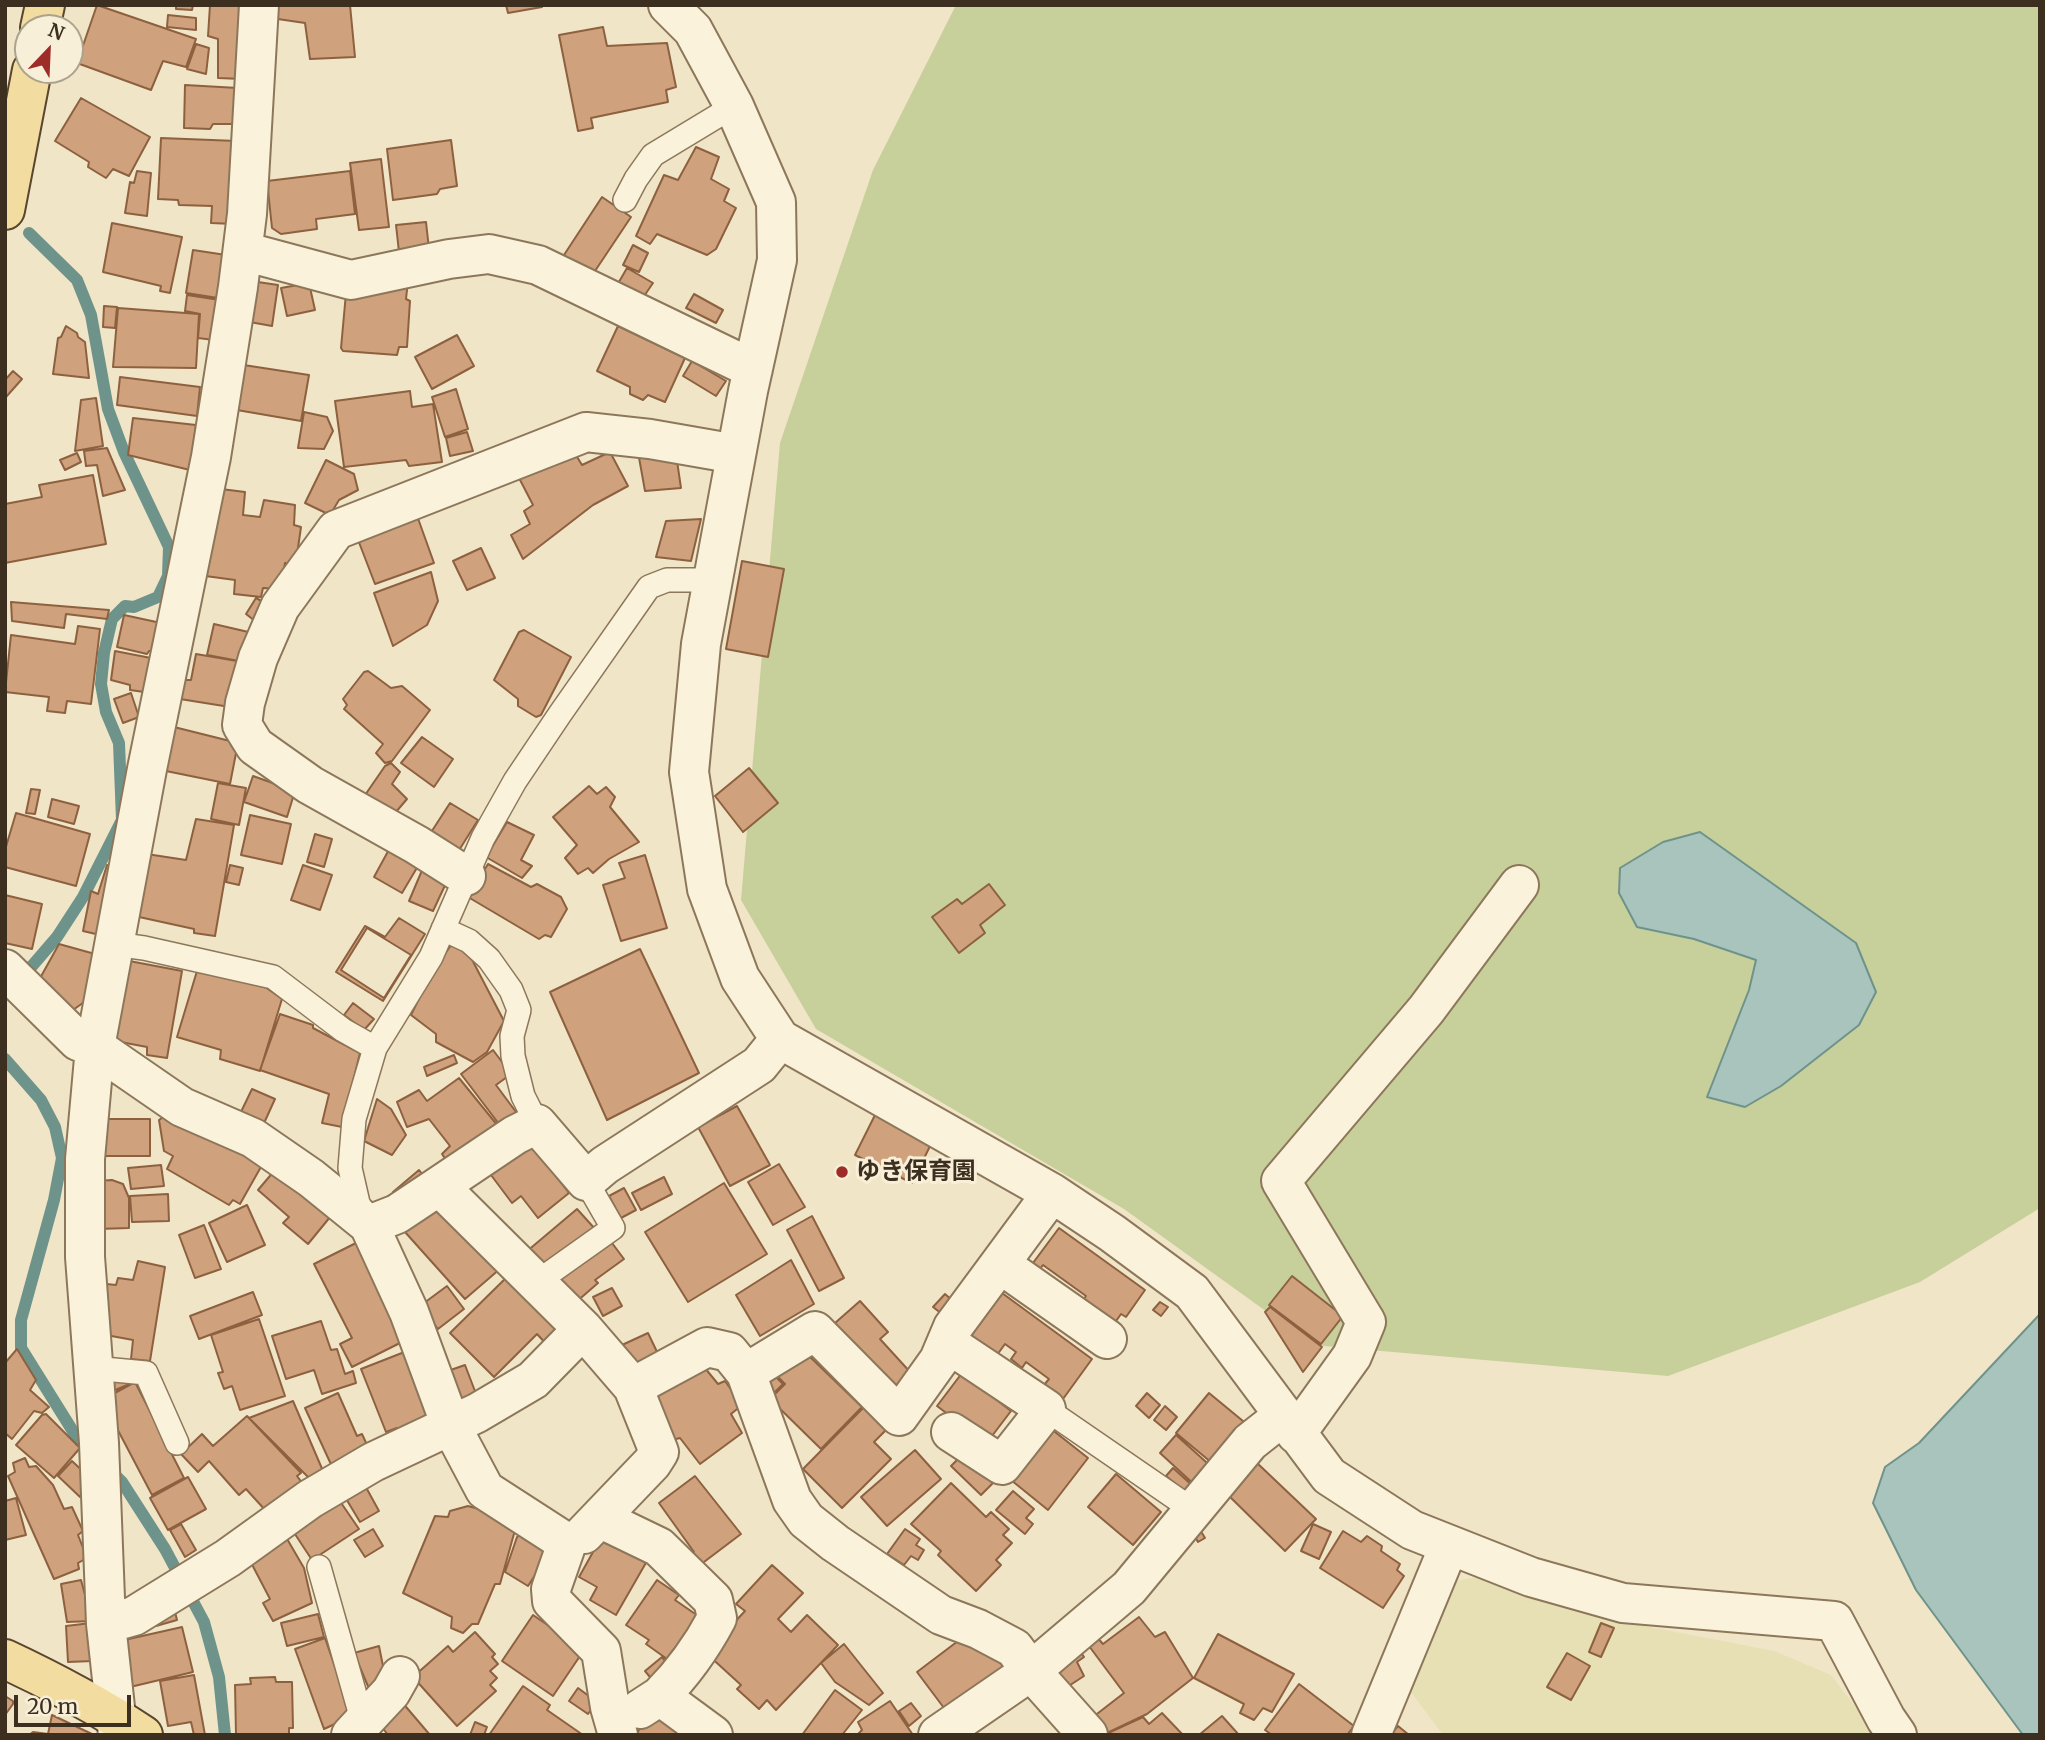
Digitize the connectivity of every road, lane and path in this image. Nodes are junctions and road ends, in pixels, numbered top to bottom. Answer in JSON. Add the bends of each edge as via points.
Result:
{"nodes":[{"id":1,"x":259,"y":5,"type":"edge"},
{"id":2,"x":668,"y":5,"type":"edge"},
{"id":3,"x":29,"y":84,"type":"edge"},
{"id":4,"x":734,"y":106,"type":"junction"},
{"id":5,"x":625,"y":200,"type":"dead end"},
{"id":6,"x":5,"y":209,"type":"edge"},
{"id":7,"x":243,"y":251,"type":"junction"},
{"id":8,"x":753,"y":369,"type":"junction"},
{"id":9,"x":736,"y":454,"type":"junction"},
{"id":10,"x":712,"y":580,"type":"junction"},
{"id":11,"x":466,"y":876,"type":"junction"},
{"id":12,"x":1519,"y":885,"type":"dead end"},
{"id":13,"x":443,"y":929,"type":"junction"},
{"id":14,"x":114,"y":944,"type":"junction"},
{"id":15,"x":5,"y":969,"type":"edge"},
{"id":16,"x":780,"y":1039,"type":"junction"},
{"id":17,"x":95,"y":1047,"type":"junction"},
{"id":18,"x":375,"y":1048,"type":"junction"},
{"id":19,"x":537,"y":1124,"type":"junction"},
{"id":20,"x":586,"y":1181,"type":"junction"},
{"id":21,"x":439,"y":1186,"type":"junction"},
{"id":22,"x":1052,"y":1193,"type":"junction"},
{"id":23,"x":369,"y":1225,"type":"junction"},
{"id":24,"x":999,"y":1264,"type":"junction"},
{"id":25,"x":537,"y":1282,"type":"junction"},
{"id":26,"x":583,"y":1329,"type":"junction"},
{"id":27,"x":1107,"y":1339,"type":"dead end"},
{"id":28,"x":947,"y":1343,"type":"junction"},
{"id":29,"x":93,"y":1368,"type":"junction"},
{"id":30,"x":746,"y":1373,"type":"junction"},
{"id":31,"x":633,"y":1387,"type":"junction"},
{"id":32,"x":1046,"y":1409,"type":"junction"},
{"id":33,"x":1290,"y":1425,"type":"junction"},
{"id":34,"x":451,"y":1426,"type":"junction"},
{"id":35,"x":951,"y":1432,"type":"dead end"},
{"id":36,"x":177,"y":1443,"type":"dead end"},
{"id":37,"x":1193,"y":1510,"type":"junction"},
{"id":38,"x":601,"y":1519,"type":"junction"},
{"id":39,"x":567,"y":1543,"type":"junction"},
{"id":40,"x":1450,"y":1546,"type":"junction"},
{"id":41,"x":319,"y":1567,"type":"dead end"},
{"id":42,"x":106,"y":1624,"type":"junction"},
{"id":43,"x":5,"y":1658,"type":"edge"},
{"id":44,"x":1031,"y":1671,"type":"junction"},
{"id":45,"x":400,"y":1676,"type":"dead end"},
{"id":46,"x":660,"y":1696,"type":"junction"},
{"id":47,"x":126,"y":1729,"type":"edge"},
{"id":48,"x":357,"y":1729,"type":"edge"},
{"id":49,"x":617,"y":1730,"type":"edge"},
{"id":50,"x":713,"y":1735,"type":"edge"},
{"id":51,"x":938,"y":1735,"type":"edge"},
{"id":52,"x":1088,"y":1735,"type":"edge"},
{"id":53,"x":1371,"y":1735,"type":"edge"},
{"id":54,"x":1897,"y":1735,"type":"edge"}],
"edges":[{"from":1,"to":7,"type":"street"},
{"from":2,"to":4,"type":"street","via":[[693,30]]},
{"from":3,"to":6,"type":"main road"},
{"from":4,"to":5,"type":"lane","via":[[653,155]]},
{"from":4,"to":8,"type":"street","via":[[776,202],[777,260]]},
{"from":7,"to":8,"type":"street","via":[[351,280],[489,254],[538,265]]},
{"from":7,"to":14,"type":"street","via":[[211,457]]},
{"from":8,"to":9,"type":"street"},
{"from":9,"to":10,"type":"street"},
{"from":9,"to":11,"type":"street","via":[[586,432],[336,530],[279,607],[245,703],[242,725],[255,746],[310,785]]},
{"from":10,"to":11,"type":"lane","via":[[667,580],[649,587],[515,781]]},
{"from":10,"to":16,"type":"street","via":[[688,772],[707,889],[740,978]]},
{"from":11,"to":13,"type":"lane"},
{"from":12,"to":33,"type":"street","via":[[1426,1010],[1281,1181],[1366,1322],[1352,1356]]},
{"from":13,"to":18,"type":"lane"},
{"from":13,"to":19,"type":"lane","via":[[469,941],[511,990],[519,1010],[512,1036],[513,1056],[523,1096]]},
{"from":14,"to":17,"type":"street"},
{"from":14,"to":18,"type":"lane","via":[[273,976]]},
{"from":15,"to":17,"type":"street","via":[[78,1041]]},
{"from":16,"to":20,"type":"street","via":[[759,1065]]},
{"from":16,"to":22,"type":"street"},
{"from":17,"to":23,"type":"street","via":[[182,1107],[253,1138]]},
{"from":17,"to":29,"type":"street","via":[[85,1158],[85,1257]]},
{"from":18,"to":23,"type":"lane","via":[[354,1119],[350,1168]]},
{"from":19,"to":20,"type":"street"},
{"from":19,"to":21,"type":"street"},
{"from":20,"to":25,"type":"lane","via":[[613,1228]]},
{"from":21,"to":23,"type":"street","via":[[397,1214]]},
{"from":21,"to":25,"type":"street"},
{"from":22,"to":24,"type":"street"},
{"from":22,"to":33,"type":"street","via":[[1192,1292]]},
{"from":23,"to":34,"type":"street","via":[[409,1312]]},
{"from":24,"to":27,"type":"street"},
{"from":24,"to":28,"type":"street","via":[[953,1327]]},
{"from":25,"to":26,"type":"street"},
{"from":26,"to":31,"type":"street"},
{"from":26,"to":34,"type":"street","via":[[533,1380]]},
{"from":28,"to":30,"type":"street","via":[[899,1416],[815,1331]]},
{"from":28,"to":32,"type":"street"},
{"from":29,"to":36,"type":"lane","via":[[146,1373]]},
{"from":29,"to":42,"type":"street"},
{"from":30,"to":31,"type":"street","via":[[729,1352],[706,1347]]},
{"from":30,"to":44,"type":"street","via":[[792,1500],[806,1520],[941,1615],[1014,1648]]},
{"from":31,"to":38,"type":"street","via":[[659,1452]]},
{"from":32,"to":35,"type":"street","via":[[1002,1465]]},
{"from":32,"to":37,"type":"lane"},
{"from":33,"to":37,"type":"street","via":[[1250,1442]]},
{"from":33,"to":40,"type":"street","via":[[1329,1476],[1412,1530]]},
{"from":34,"to":39,"type":"street","via":[[485,1490]]},
{"from":34,"to":42,"type":"street","via":[[373,1462],[134,1616]]},
{"from":37,"to":44,"type":"street","via":[[1129,1588]]},
{"from":38,"to":39,"type":"street"},
{"from":38,"to":46,"type":"street","via":[[659,1547],[713,1600],[717,1618],[706,1638],[683,1674]]},
{"from":39,"to":49,"type":"street","via":[[551,1589],[552,1601],[601,1651]]},
{"from":40,"to":53,"type":"street"},
{"from":40,"to":54,"type":"street","via":[[1531,1577],[1623,1603],[1834,1621]]},
{"from":41,"to":48,"type":"lane"},
{"from":42,"to":47,"type":"street"},
{"from":43,"to":47,"type":"main road"},
{"from":44,"to":51,"type":"street"},
{"from":44,"to":52,"type":"street"},
{"from":45,"to":48,"type":"street"},
{"from":46,"to":49,"type":"street"},
{"from":46,"to":50,"type":"street"}]}
